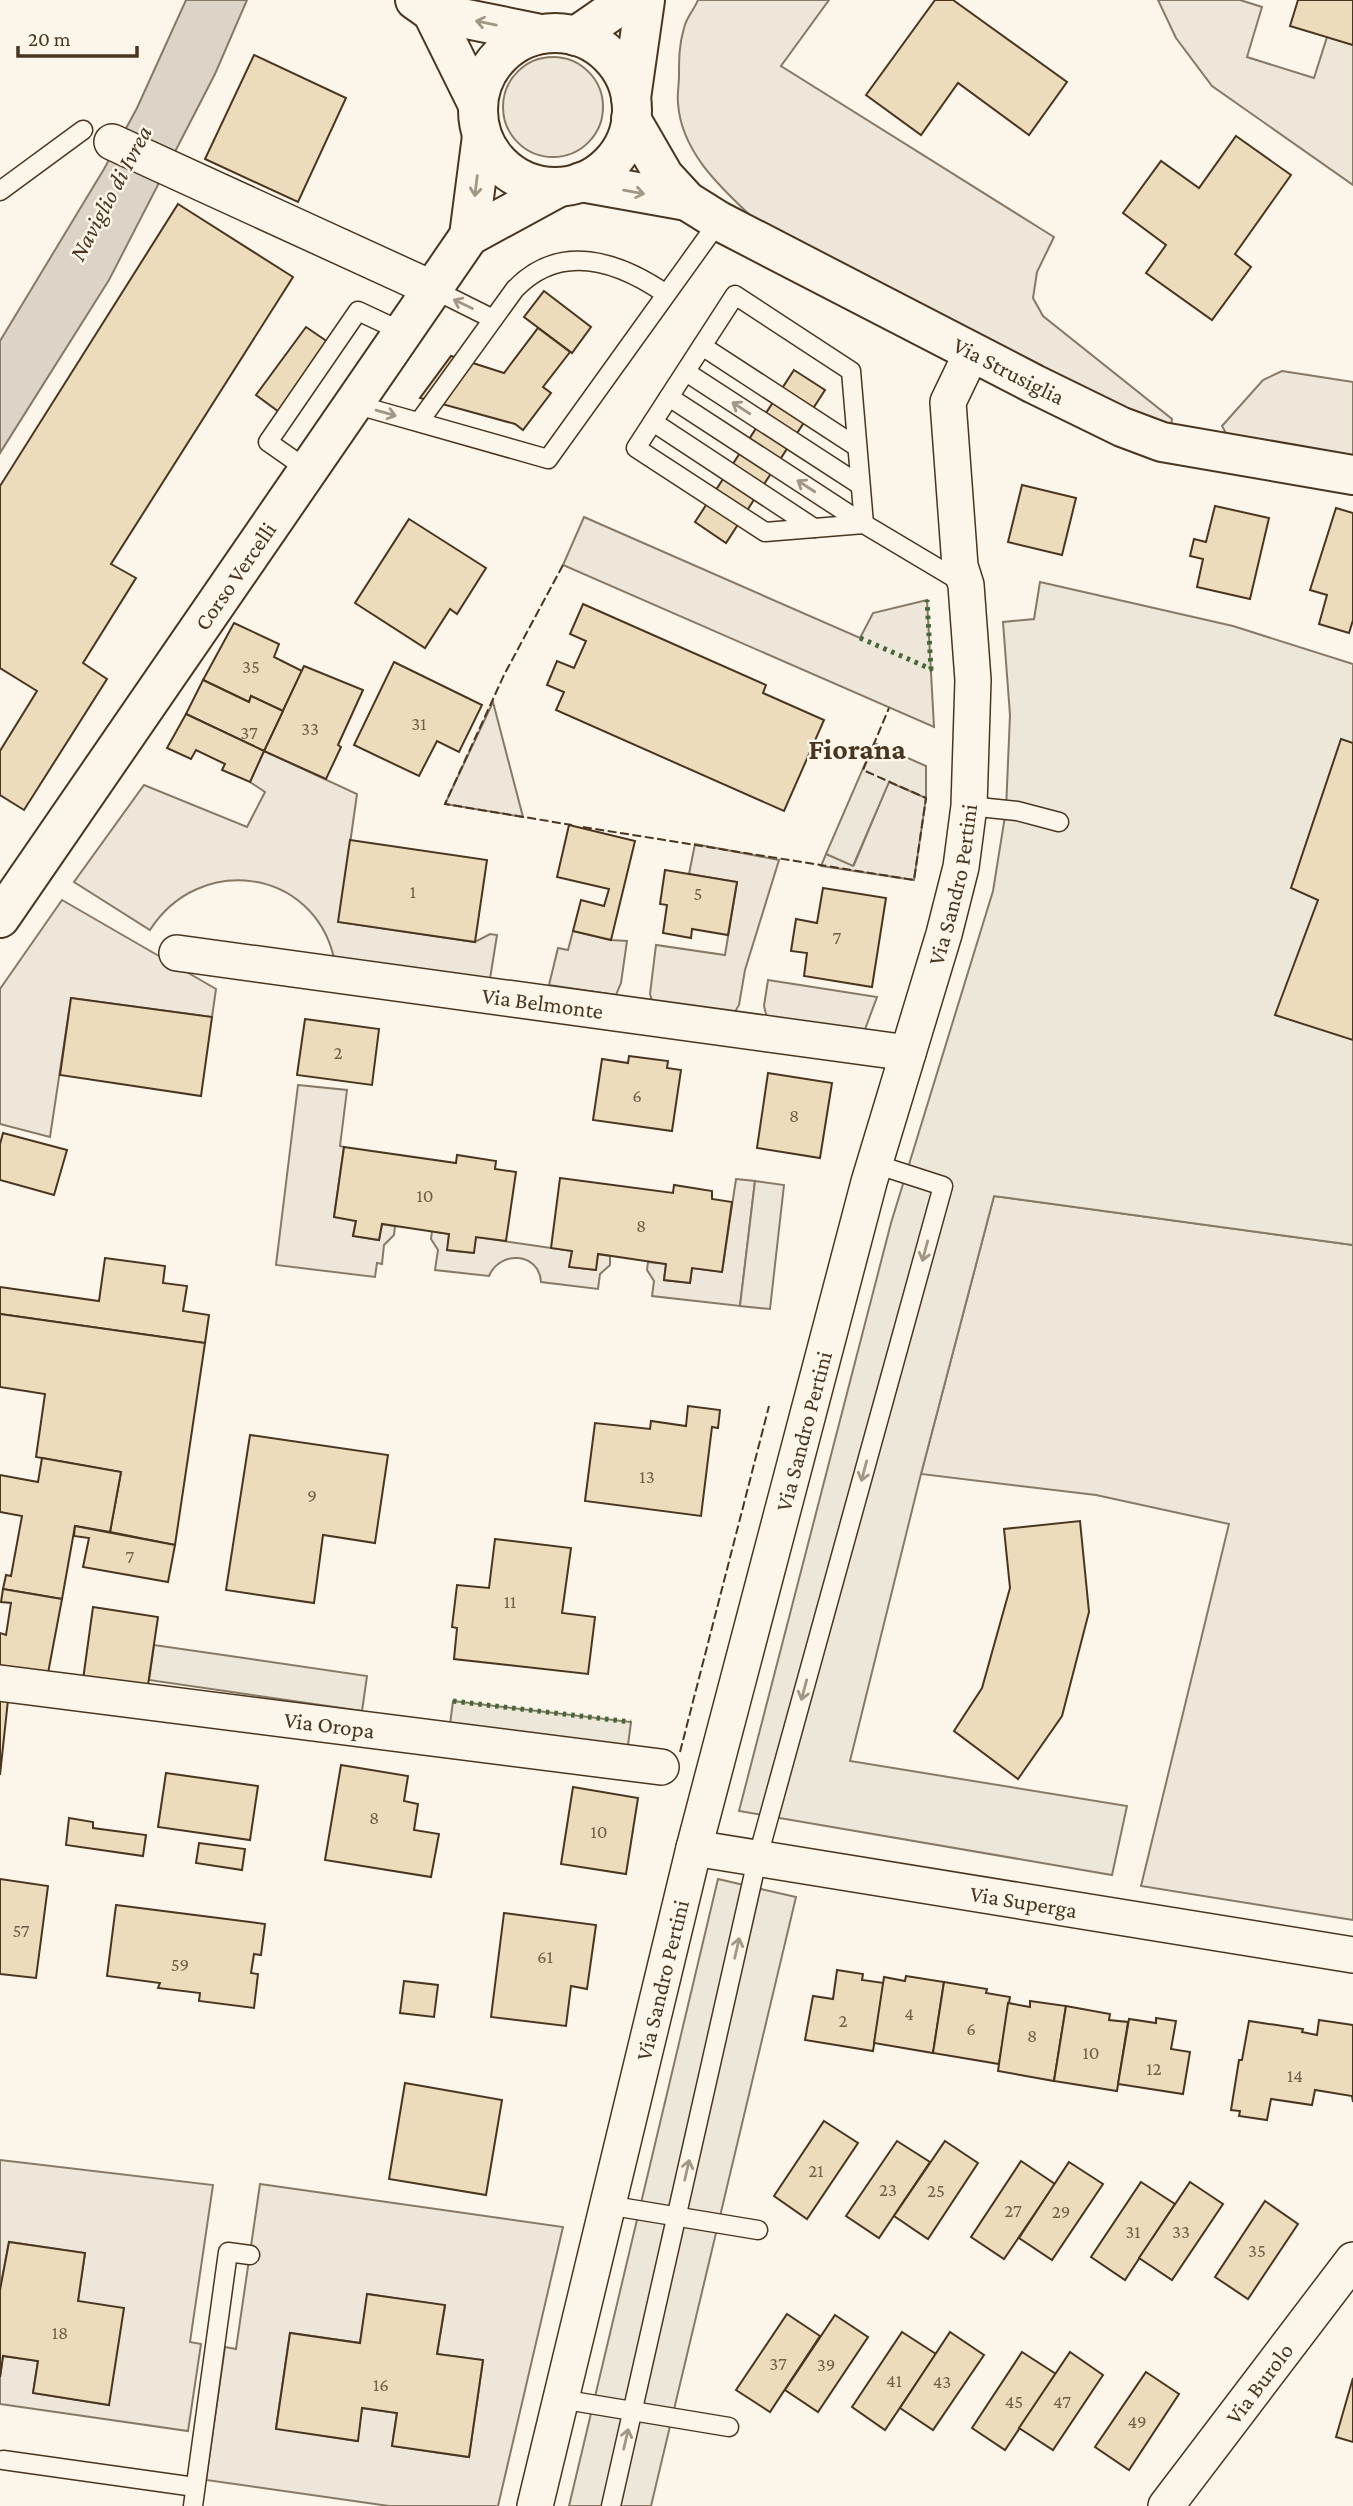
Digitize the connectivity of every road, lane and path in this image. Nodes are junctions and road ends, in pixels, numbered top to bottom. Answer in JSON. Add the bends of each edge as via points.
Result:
{"nodes":[{"id":1,"x":628,"y":0,"type":"edge"},
{"id":2,"x":645,"y":0,"type":"edge"},
{"id":3,"x":423,"y":6,"type":"edge"},
{"id":4,"x":558,"y":35,"type":"junction"},
{"id":5,"x":631,"y":109,"type":"junction"},
{"id":6,"x":480,"y":120,"type":"junction"},
{"id":7,"x":98,"y":136,"type":"joint"},
{"id":8,"x":570,"y":185,"type":"junction"},
{"id":9,"x":0,"y":191,"type":"edge"},
{"id":10,"x":687,"y":201,"type":"junction"},
{"id":11,"x":719,"y":221,"type":"junction"},
{"id":12,"x":470,"y":236,"type":"junction"},
{"id":13,"x":433,"y":289,"type":"junction"},
{"id":14,"x":666,"y":294,"type":"junction"},
{"id":15,"x":493,"y":319,"type":"junction"},
{"id":16,"x":403,"y":332,"type":"junction"},
{"id":17,"x":702,"y":346,"type":"junction"},
{"id":18,"x":972,"y":352,"type":"junction"},
{"id":19,"x":686,"y":372,"type":"junction"},
{"id":20,"x":669,"y":397,"type":"junction"},
{"id":21,"x":354,"y":404,"type":"junction"},
{"id":22,"x":419,"y":422,"type":"junction"},
{"id":23,"x":653,"y":422,"type":"junction"},
{"id":24,"x":857,"y":447,"type":"junction"},
{"id":25,"x":308,"y":470,"type":"junction"},
{"id":26,"x":1353,"y":475,"type":"edge"},
{"id":27,"x":860,"y":485,"type":"junction"},
{"id":28,"x":864,"y":524,"type":"junction"},
{"id":29,"x":814,"y":528,"type":"junction"},
{"id":30,"x":966,"y":584,"type":"junction"},
{"id":31,"x":969,"y":806,"type":"junction"},
{"id":32,"x":1059,"y":822,"type":"dead end"},
{"id":33,"x":0,"y":918,"type":"edge"},
{"id":34,"x":177,"y":953,"type":"dead end"},
{"id":35,"x":908,"y":1053,"type":"junction"},
{"id":36,"x":875,"y":1164,"type":"junction"},
{"id":37,"x":0,"y":1683,"type":"edge"},
{"id":38,"x":661,"y":1767,"type":"dead end"},
{"id":39,"x":694,"y":1848,"type":"junction"},
{"id":40,"x":757,"y":1860,"type":"junction"},
{"id":41,"x":1353,"y":1955,"type":"edge"},
{"id":42,"x":607,"y":2205,"type":"junction"},
{"id":43,"x":677,"y":2216,"type":"junction"},
{"id":44,"x":758,"y":2230,"type":"dead end"},
{"id":45,"x":250,"y":2255,"type":"dead end"},
{"id":46,"x":1353,"y":2260,"type":"edge"},
{"id":47,"x":561,"y":2399,"type":"junction"},
{"id":48,"x":633,"y":2410,"type":"junction"},
{"id":49,"x":729,"y":2427,"type":"dead end"},
{"id":50,"x":3,"y":2460,"type":"dead end"},
{"id":51,"x":195,"y":2487,"type":"junction"},
{"id":52,"x":193,"y":2506,"type":"edge"},
{"id":53,"x":535,"y":2506,"type":"edge"},
{"id":54,"x":611,"y":2506,"type":"edge"},
{"id":55,"x":1166,"y":2506,"type":"edge"}],
"edges":[{"from":1,"to":4,"type":"main road"},
{"from":2,"to":5,"type":"main road"},
{"from":4,"to":3,"type":"main road","one_way":true},
{"from":3,"to":6,"type":"main road"},
{"from":4,"to":5,"type":"main road","via":[[597,45],[615,62],[624,75]]},
{"from":4,"to":6,"type":"main road","via":[[519,42],[496,60],[485,79]]},
{"from":5,"to":8,"type":"main road","via":[[626,141],[619,153],[601,171]]},
{"from":5,"to":10,"type":"main road","name":"Via Strusiglia","via":[[664,176]]},
{"from":6,"to":8,"type":"main road","via":[[490,151],[517,177],[541,186]]},
{"from":6,"to":12,"type":"main road","name":"Corso Vercelli","one_way":true},
{"from":7,"to":9,"type":"lane"},
{"from":7,"to":13,"type":"street"},
{"from":8,"to":10,"type":"main road","name":"Via Strusiglia","one_way":true},
{"from":8,"to":12,"type":"main road","name":"Corso Vercelli"},
{"from":10,"to":11,"type":"main road","name":"Via Strusiglia"},
{"from":11,"to":14,"type":"lane"},
{"from":11,"to":18,"type":"main road","name":"Via Strusiglia"},
{"from":12,"to":13,"type":"main road","name":"Corso Vercelli"},
{"from":15,"to":13,"type":"lane","one_way":true},
{"from":13,"to":16,"type":"main road","name":"Corso Vercelli"},
{"from":14,"to":15,"type":"lane","via":[[618,268],[590,261],[552,263],[525,278]]},
{"from":14,"to":22,"type":"lane","via":[[548,459]]},
{"from":15,"to":22,"type":"lane"},
{"from":16,"to":21,"type":"main road","name":"Corso Vercelli"},
{"from":16,"to":25,"type":"lane","via":[[358,311],[268,442]]},
{"from":17,"to":19,"type":"lane"},
{"from":17,"to":24,"type":"lane"},
{"from":17,"to":24,"type":"lane","via":[[735,295],[851,371]]},
{"from":18,"to":26,"type":"main road","name":"Via Strusiglia","via":[[1122,427],[1162,442]]},
{"from":18,"to":30,"type":"street","name":"Via Sandro Pertini","via":[[947,402],[960,566]]},
{"from":19,"to":20,"type":"lane"},
{"from":27,"to":19,"type":"lane","one_way":true},
{"from":20,"to":23,"type":"lane"},
{"from":28,"to":20,"type":"lane","one_way":true},
{"from":21,"to":22,"type":"lane","one_way":true},
{"from":21,"to":25,"type":"main road","name":"Corso Vercelli"},
{"from":23,"to":29,"type":"lane"},
{"from":23,"to":29,"type":"lane","via":[[636,448],[765,532]]},
{"from":24,"to":27,"type":"lane"},
{"from":25,"to":33,"type":"main road","name":"Corso Vercelli"},
{"from":27,"to":28,"type":"lane"},
{"from":28,"to":29,"type":"lane"},
{"from":28,"to":30,"type":"lane"},
{"from":30,"to":31,"type":"street","name":"Via Sandro Pertini","via":[[973,680]]},
{"from":31,"to":32,"type":"lane"},
{"from":31,"to":35,"type":"street","name":"Via Sandro Pertini","via":[[961,867]]},
{"from":34,"to":35,"type":"street","name":"Via Belmonte"},
{"from":35,"to":36,"type":"street","name":"Via Sandro Pertini"},
{"from":36,"to":39,"type":"street","name":"Via Sandro Pertini"},
{"from":36,"to":40,"type":"lane","one_way":true,"via":[[943,1185]]},
{"from":37,"to":38,"type":"street","name":"Via Oropa"},
{"from":39,"to":40,"type":"street","name":"Via Superga"},
{"from":39,"to":42,"type":"street","name":"Via Sandro Pertini"},
{"from":40,"to":41,"type":"street","name":"Via Superga"},
{"from":43,"to":40,"type":"lane","one_way":true},
{"from":42,"to":43,"type":"lane"},
{"from":42,"to":47,"type":"street","name":"Via Sandro Pertini"},
{"from":43,"to":44,"type":"lane"},
{"from":43,"to":48,"type":"lane"},
{"from":45,"to":51,"type":"lane","via":[[228,2252]]},
{"from":46,"to":55,"type":"street","name":"Via Burolo"},
{"from":47,"to":48,"type":"lane"},
{"from":47,"to":53,"type":"street","name":"Via Sandro Pertini"},
{"from":48,"to":49,"type":"lane"},
{"from":54,"to":48,"type":"lane","one_way":true},
{"from":50,"to":51,"type":"lane"},
{"from":51,"to":52,"type":"lane"}]}
